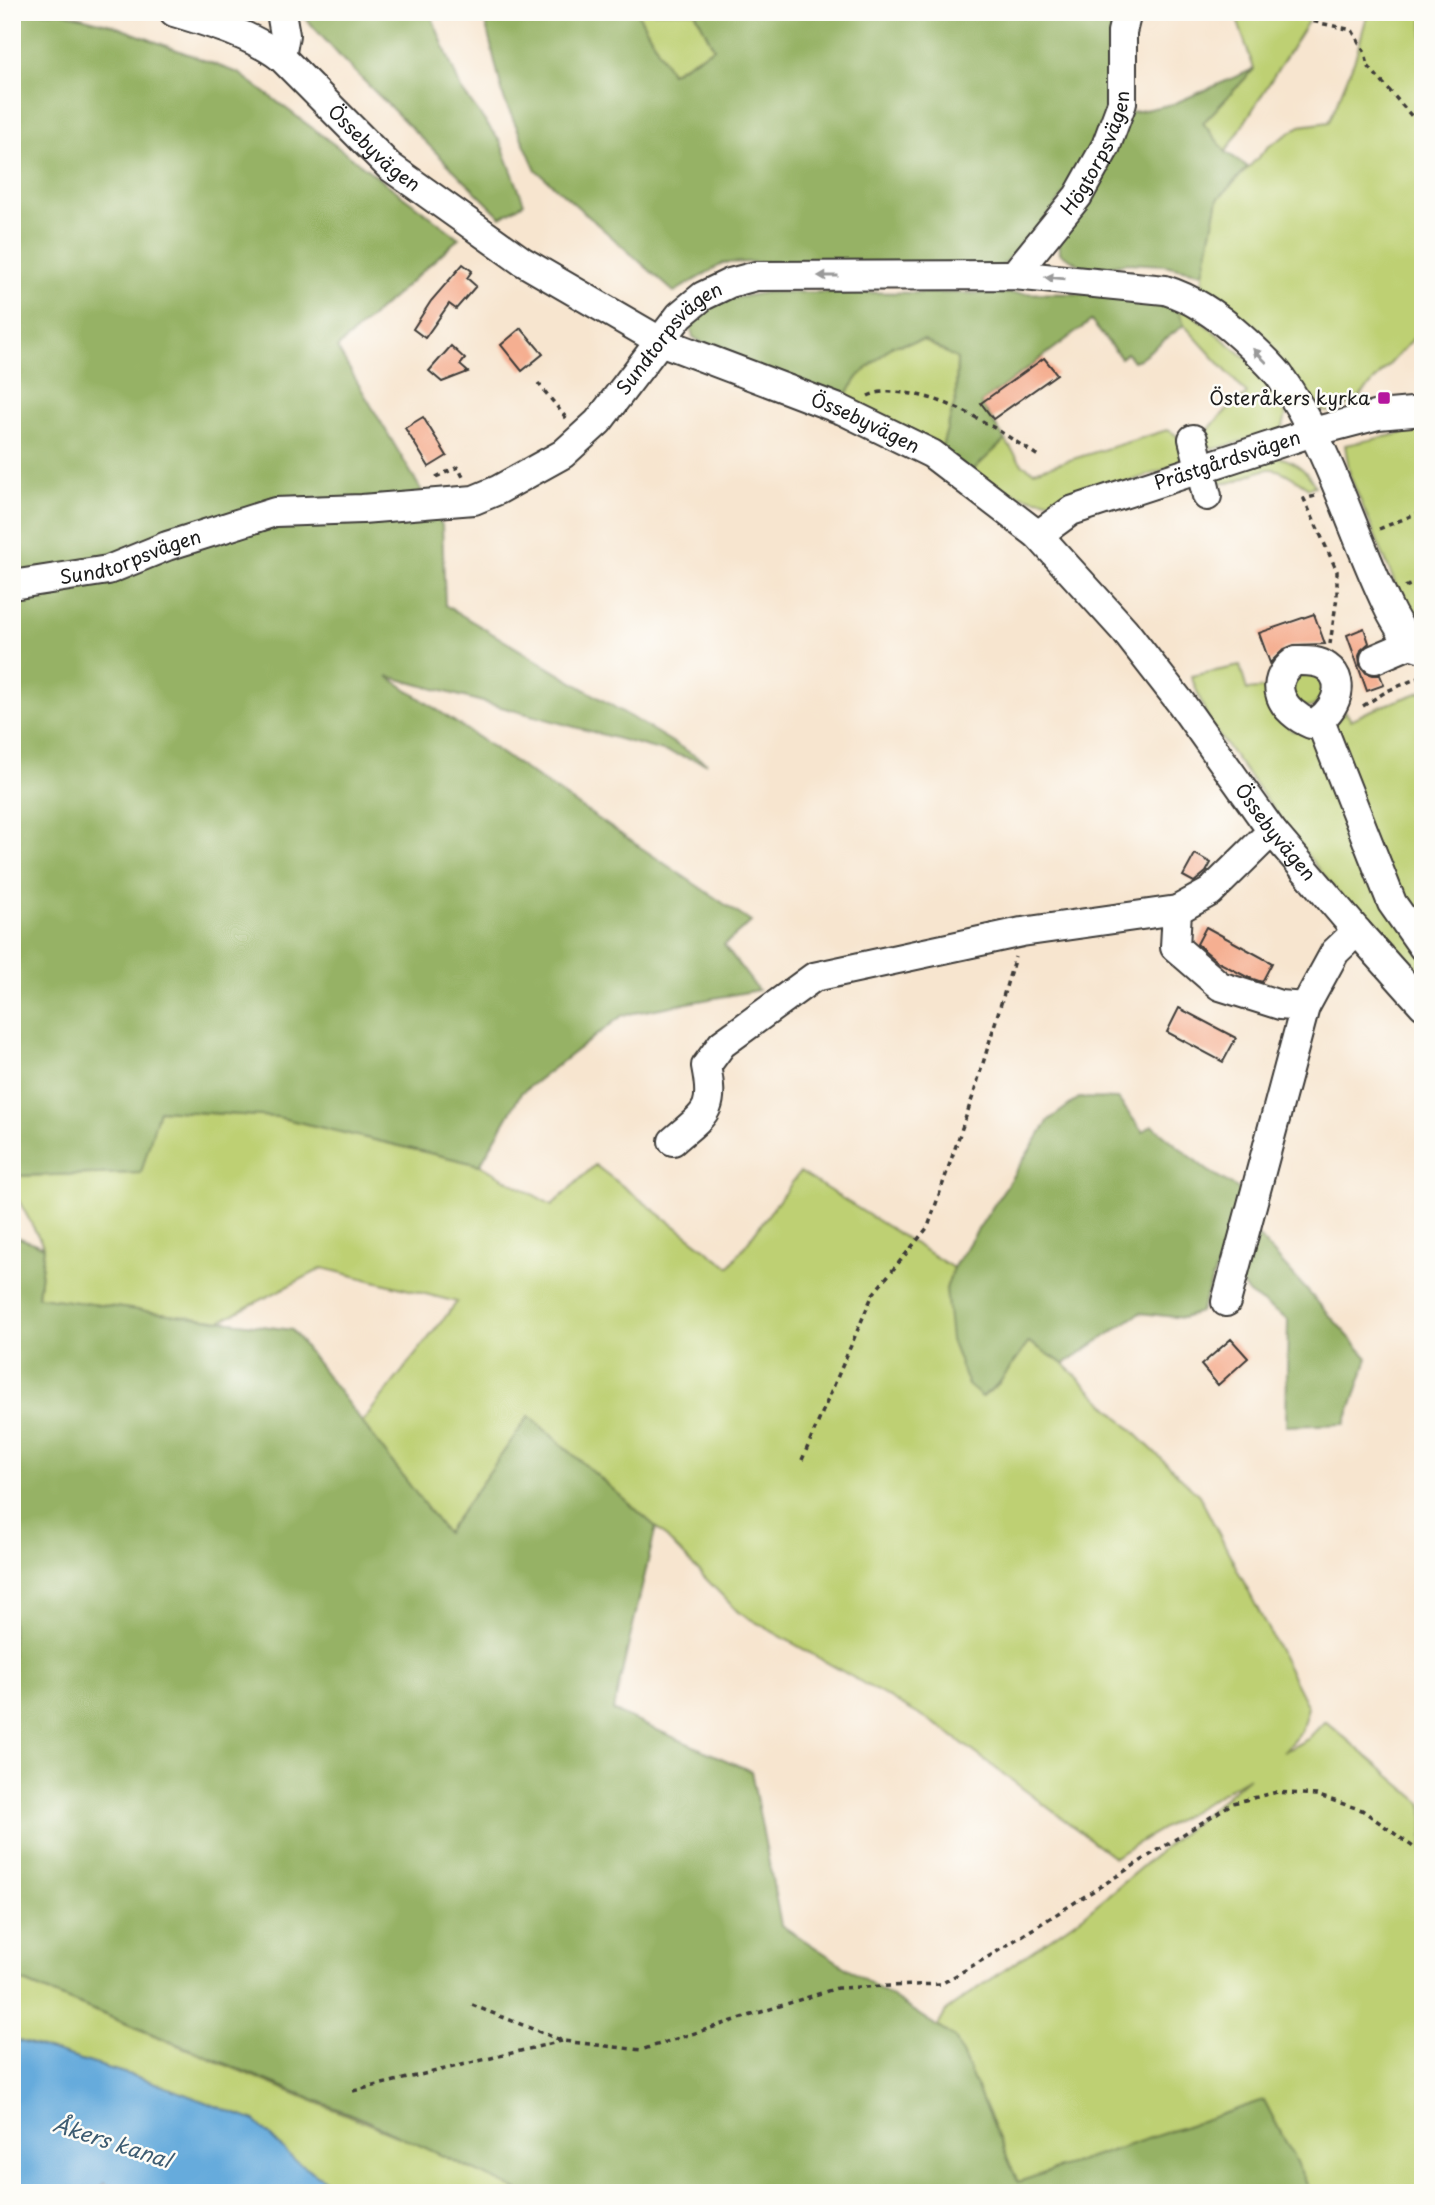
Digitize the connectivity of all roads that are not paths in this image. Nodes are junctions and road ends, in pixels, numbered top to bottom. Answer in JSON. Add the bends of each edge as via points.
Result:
{"nodes":[{"id":1,"x":174,"y":12,"type":"edge"},
{"id":2,"x":281,"y":12,"type":"edge"},
{"id":3,"x":1127,"y":12,"type":"edge"},
{"id":4,"x":281,"y":57,"type":"junction"},
{"id":5,"x":1014,"y":275,"type":"junction"},
{"id":6,"x":660,"y":341,"type":"junction"},
{"id":7,"x":1423,"y":411,"type":"edge"},
{"id":8,"x":1313,"y":432,"type":"junction"},
{"id":9,"x":1193,"y":439,"type":"dead end"},
{"id":10,"x":1200,"y":469,"type":"junction"},
{"id":11,"x":1207,"y":496,"type":"dead end"},
{"id":12,"x":1038,"y":535,"type":"junction"},
{"id":13,"x":12,"y":585,"type":"edge"},
{"id":14,"x":1416,"y":646,"type":"edge"},
{"id":15,"x":1349,"y":667,"type":"junction"},
{"id":16,"x":1320,"y":721,"type":"junction"},
{"id":17,"x":1272,"y":831,"type":"junction"},
{"id":18,"x":1177,"y":910,"type":"junction"},
{"id":19,"x":1356,"y":931,"type":"junction"},
{"id":20,"x":1423,"y":947,"type":"edge"},
{"id":21,"x":1423,"y":1004,"type":"edge"},
{"id":22,"x":1305,"y":1007,"type":"junction"},
{"id":23,"x":673,"y":1141,"type":"dead end"},
{"id":24,"x":1226,"y":1302,"type":"dead end"}],
"edges":[{"from":1,"to":4,"type":"street","name":"Össebyvägen","via":[[266,46]]},
{"from":2,"to":4,"type":"street","via":[[285,35]]},
{"from":3,"to":5,"type":"street","name":"Högtorpsvägen","via":[[1122,32],[1122,103],[1106,146],[1078,196]]},
{"from":4,"to":6,"type":"street","name":"Össebyvägen","via":[[389,166],[522,261]]},
{"from":5,"to":6,"type":"street","name":"Sundtorpsvägen","one_way":true,"via":[[756,276],[703,296]]},
{"from":8,"to":5,"type":"street","name":"Sundtorpsvägen","one_way":true,"via":[[1277,373],[1254,348],[1214,314],[1183,296],[1143,286]]},
{"from":6,"to":12,"type":"street","name":"Össebyvägen","via":[[842,410],[932,454]]},
{"from":6,"to":13,"type":"street","name":"Sundtorpsvägen","via":[[597,422],[563,454],[474,500],[275,512],[108,570]]},
{"from":7,"to":8,"type":"street","name":"Prästgårdsvägen","via":[[1378,415]]},
{"from":8,"to":10,"type":"street","name":"Prästgårdsvägen"},
{"from":8,"to":14,"type":"street","name":"Sundtorpsvägen","via":[[1388,609]]},
{"from":9,"to":10,"type":"street"},
{"from":10,"to":11,"type":"street"},
{"from":10,"to":12,"type":"street","name":"Prästgårdsvägen","via":[[1071,511]]},
{"from":12,"to":17,"type":"street","name":"Össebyvägen","via":[[1125,631]]},
{"from":14,"to":15,"type":"street"},
{"from":15,"to":16,"type":"street","via":[[1333,709]]},
{"from":15,"to":16,"type":"street","via":[[1295,661],[1283,670],[1279,681],[1282,702],[1297,718],[1311,724]]},
{"from":16,"to":20,"type":"street","via":[[1392,903]]},
{"from":17,"to":18,"type":"street","via":[[1210,892]]},
{"from":17,"to":19,"type":"street","name":"Össebyvägen"},
{"from":18,"to":22,"type":"street","via":[[1175,947],[1220,986],[1280,1005]]},
{"from":18,"to":23,"type":"street","via":[[1022,932],[814,977],[722,1044],[706,1066],[711,1093],[704,1114]]},
{"from":19,"to":21,"type":"street","name":"Össebyvägen"},
{"from":19,"to":22,"type":"street","via":[[1335,953]]},
{"from":22,"to":24,"type":"street"}]}
